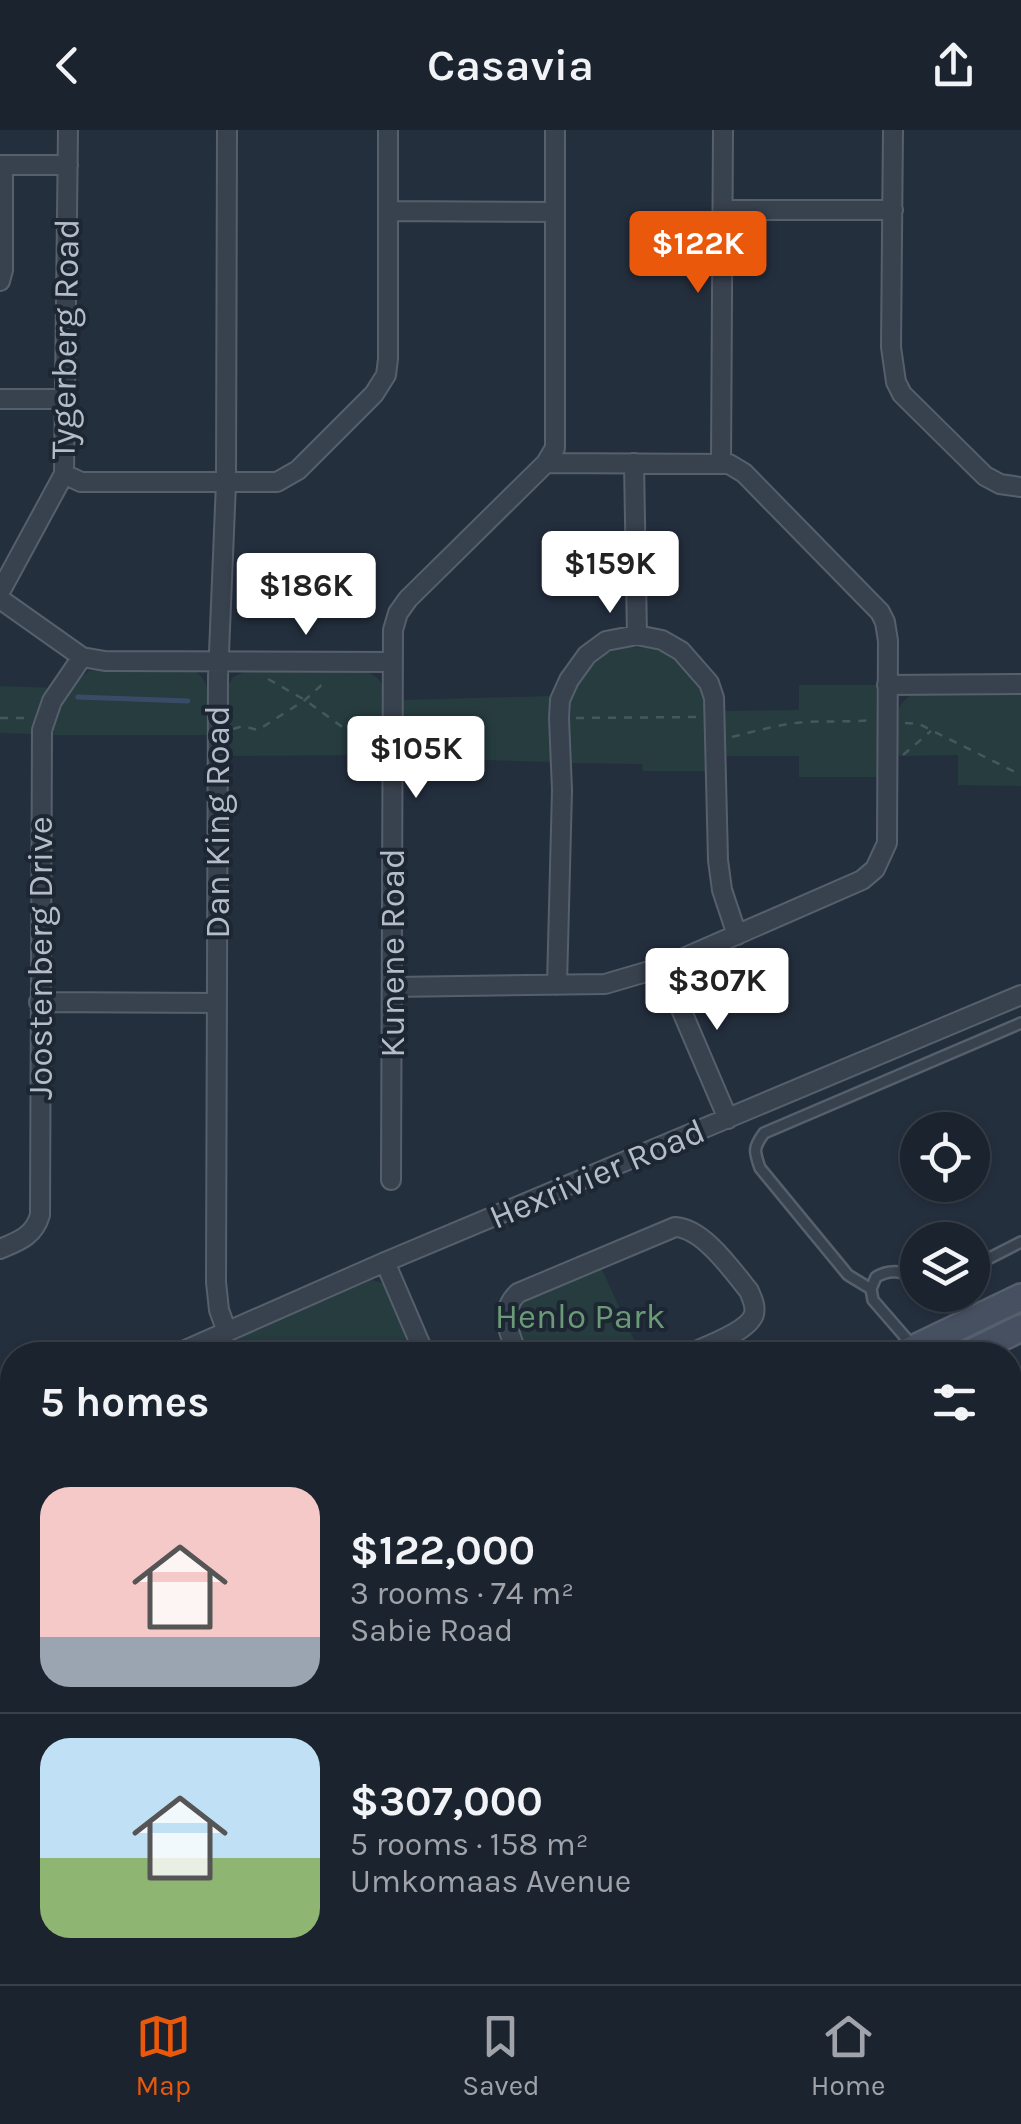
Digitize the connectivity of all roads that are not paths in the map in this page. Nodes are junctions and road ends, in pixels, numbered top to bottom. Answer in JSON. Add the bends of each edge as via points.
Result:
{"nodes":[{"id":1,"x":68,"y":130,"type":"edge"},
{"id":2,"x":227,"y":130,"type":"edge"},
{"id":3,"x":388,"y":130,"type":"edge"},
{"id":4,"x":555,"y":130,"type":"edge"},
{"id":5,"x":723,"y":130,"type":"edge"},
{"id":6,"x":893,"y":130,"type":"edge"},
{"id":7,"x":1,"y":165,"type":"edge"},
{"id":8,"x":68,"y":165,"type":"junction"},
{"id":9,"x":388,"y":210,"type":"junction"},
{"id":10,"x":723,"y":210,"type":"junction"},
{"id":11,"x":893,"y":210,"type":"junction"},
{"id":12,"x":555,"y":212,"type":"junction"},
{"id":13,"x":0,"y":281,"type":"edge"},
{"id":14,"x":0,"y":399,"type":"edge"},
{"id":15,"x":66,"y":399,"type":"junction"},
{"id":16,"x":546,"y":463,"type":"junction"},
{"id":17,"x":634,"y":463,"type":"junction"},
{"id":18,"x":721,"y":463,"type":"junction"},
{"id":19,"x":64,"y":474,"type":"junction"},
{"id":20,"x":226,"y":483,"type":"junction"},
{"id":21,"x":1021,"y":488,"type":"edge"},
{"id":22,"x":0,"y":595,"type":"edge"},
{"id":23,"x":637,"y":635,"type":"junction"},
{"id":24,"x":82,"y":657,"type":"junction"},
{"id":25,"x":218,"y":662,"type":"junction"},
{"id":26,"x":393,"y":662,"type":"junction"},
{"id":27,"x":1021,"y":684,"type":"edge"},
{"id":28,"x":887,"y":686,"type":"junction"},
{"id":29,"x":737,"y":935,"type":"junction"},
{"id":30,"x":663,"y":967,"type":"junction"},
{"id":31,"x":558,"y":985,"type":"junction"},
{"id":32,"x":392,"y":988,"type":"junction"},
{"id":33,"x":1021,"y":996,"type":"edge"},
{"id":34,"x":39,"y":1002,"type":"junction"},
{"id":35,"x":217,"y":1002,"type":"junction"},
{"id":36,"x":1021,"y":1022,"type":"edge"},
{"id":37,"x":728,"y":1119,"type":"junction"},
{"id":38,"x":391,"y":1180,"type":"dead end"},
{"id":39,"x":1021,"y":1242,"type":"edge"},
{"id":40,"x":0,"y":1249,"type":"edge"},
{"id":41,"x":990,"y":1257,"type":"edge"},
{"id":42,"x":385,"y":1262,"type":"junction"},
{"id":43,"x":900,"y":1271,"type":"edge"},
{"id":44,"x":871,"y":1289,"type":"junction"},
{"id":45,"x":1021,"y":1297,"type":"edge"},
{"id":46,"x":1021,"y":1328,"type":"edge"},
{"id":47,"x":227,"y":1332,"type":"junction"},
{"id":48,"x":204,"y":1342,"type":"edge"},
{"id":49,"x":419,"y":1342,"type":"edge"},
{"id":50,"x":512,"y":1342,"type":"edge"},
{"id":51,"x":714,"y":1342,"type":"edge"},
{"id":52,"x":903,"y":1342,"type":"edge"},
{"id":53,"x":933,"y":1342,"type":"edge"},
{"id":54,"x":992,"y":1342,"type":"edge"}],
"edges":[{"from":1,"to":8,"type":"street","name":"Tygerberg Road"},
{"from":2,"to":20,"type":"street","name":"Dan King Road"},
{"from":3,"to":9,"type":"street"},
{"from":4,"to":12,"type":"street"},
{"from":5,"to":10,"type":"street"},
{"from":6,"to":11,"type":"street"},
{"from":7,"to":8,"type":"street"},
{"from":7,"to":13,"type":"street"},
{"from":8,"to":15,"type":"street","name":"Tygerberg Road"},
{"from":9,"to":12,"type":"street"},
{"from":9,"to":20,"type":"street","via":[[386,375],[292,475],[269,483]]},
{"from":10,"to":11,"type":"street"},
{"from":10,"to":18,"type":"street"},
{"from":11,"to":21,"type":"street","via":[[896,382],[986,476]]},
{"from":12,"to":16,"type":"street","via":[[555,448]]},
{"from":14,"to":15,"type":"street"},
{"from":15,"to":19,"type":"street","name":"Tygerberg Road"},
{"from":16,"to":17,"type":"street"},
{"from":16,"to":26,"type":"street","name":"Kunene Road","via":[[402,606],[393,630]]},
{"from":17,"to":18,"type":"street"},
{"from":17,"to":23,"type":"street"},
{"from":18,"to":28,"type":"street","via":[[744,472],[880,612]]},
{"from":19,"to":20,"type":"street","via":[[81,482]]},
{"from":19,"to":22,"type":"street","name":"Tygerberg Road"},
{"from":20,"to":25,"type":"street","name":"Dan King Road"},
{"from":22,"to":24,"type":"street"},
{"from":23,"to":29,"type":"street","via":[[681,651],[709,683],[718,860]]},
{"from":23,"to":31,"type":"street","via":[[606,641],[588,655],[560,700]]},
{"from":24,"to":25,"type":"street"},
{"from":24,"to":34,"type":"street","name":"Joostenberg Drive","via":[[52,701],[41,742]]},
{"from":25,"to":26,"type":"street"},
{"from":25,"to":35,"type":"street","name":"Dan King Road"},
{"from":26,"to":32,"type":"street","name":"Kunene Road"},
{"from":27,"to":28,"type":"street"},
{"from":28,"to":29,"type":"street","via":[[887,844],[875,869]]},
{"from":29,"to":30,"type":"street"},
{"from":30,"to":31,"type":"street","via":[[605,984]]},
{"from":30,"to":37,"type":"street"},
{"from":31,"to":32,"type":"street"},
{"from":32,"to":38,"type":"street","name":"Kunene Road"},
{"from":33,"to":37,"type":"street","name":"Hexrivier Road"},
{"from":34,"to":35,"type":"street"},
{"from":34,"to":40,"type":"street","name":"Joostenberg Drive","via":[[40,1215],[28,1235]]},
{"from":35,"to":47,"type":"street","name":"Dan King Road","via":[[216,1282]]},
{"from":36,"to":44,"type":"lane","via":[[764,1133],[758,1142],[760,1168],[848,1275]]},
{"from":37,"to":42,"type":"street","name":"Hexrivier Road"},
{"from":39,"to":41,"type":"lane"},
{"from":42,"to":47,"type":"street","name":"Hexrivier Road"},
{"from":42,"to":49,"type":"street"},
{"from":43,"to":44,"type":"lane","via":[[876,1277]]},
{"from":44,"to":52,"type":"lane"},
{"from":45,"to":53,"type":"main road"},
{"from":46,"to":54,"type":"main road"},
{"from":47,"to":48,"type":"street","name":"Hexrivier Road"},
{"from":50,"to":51,"type":"street","via":[[506,1316],[518,1292],[683,1226],[735,1274],[755,1313],[742,1329]]}]}
